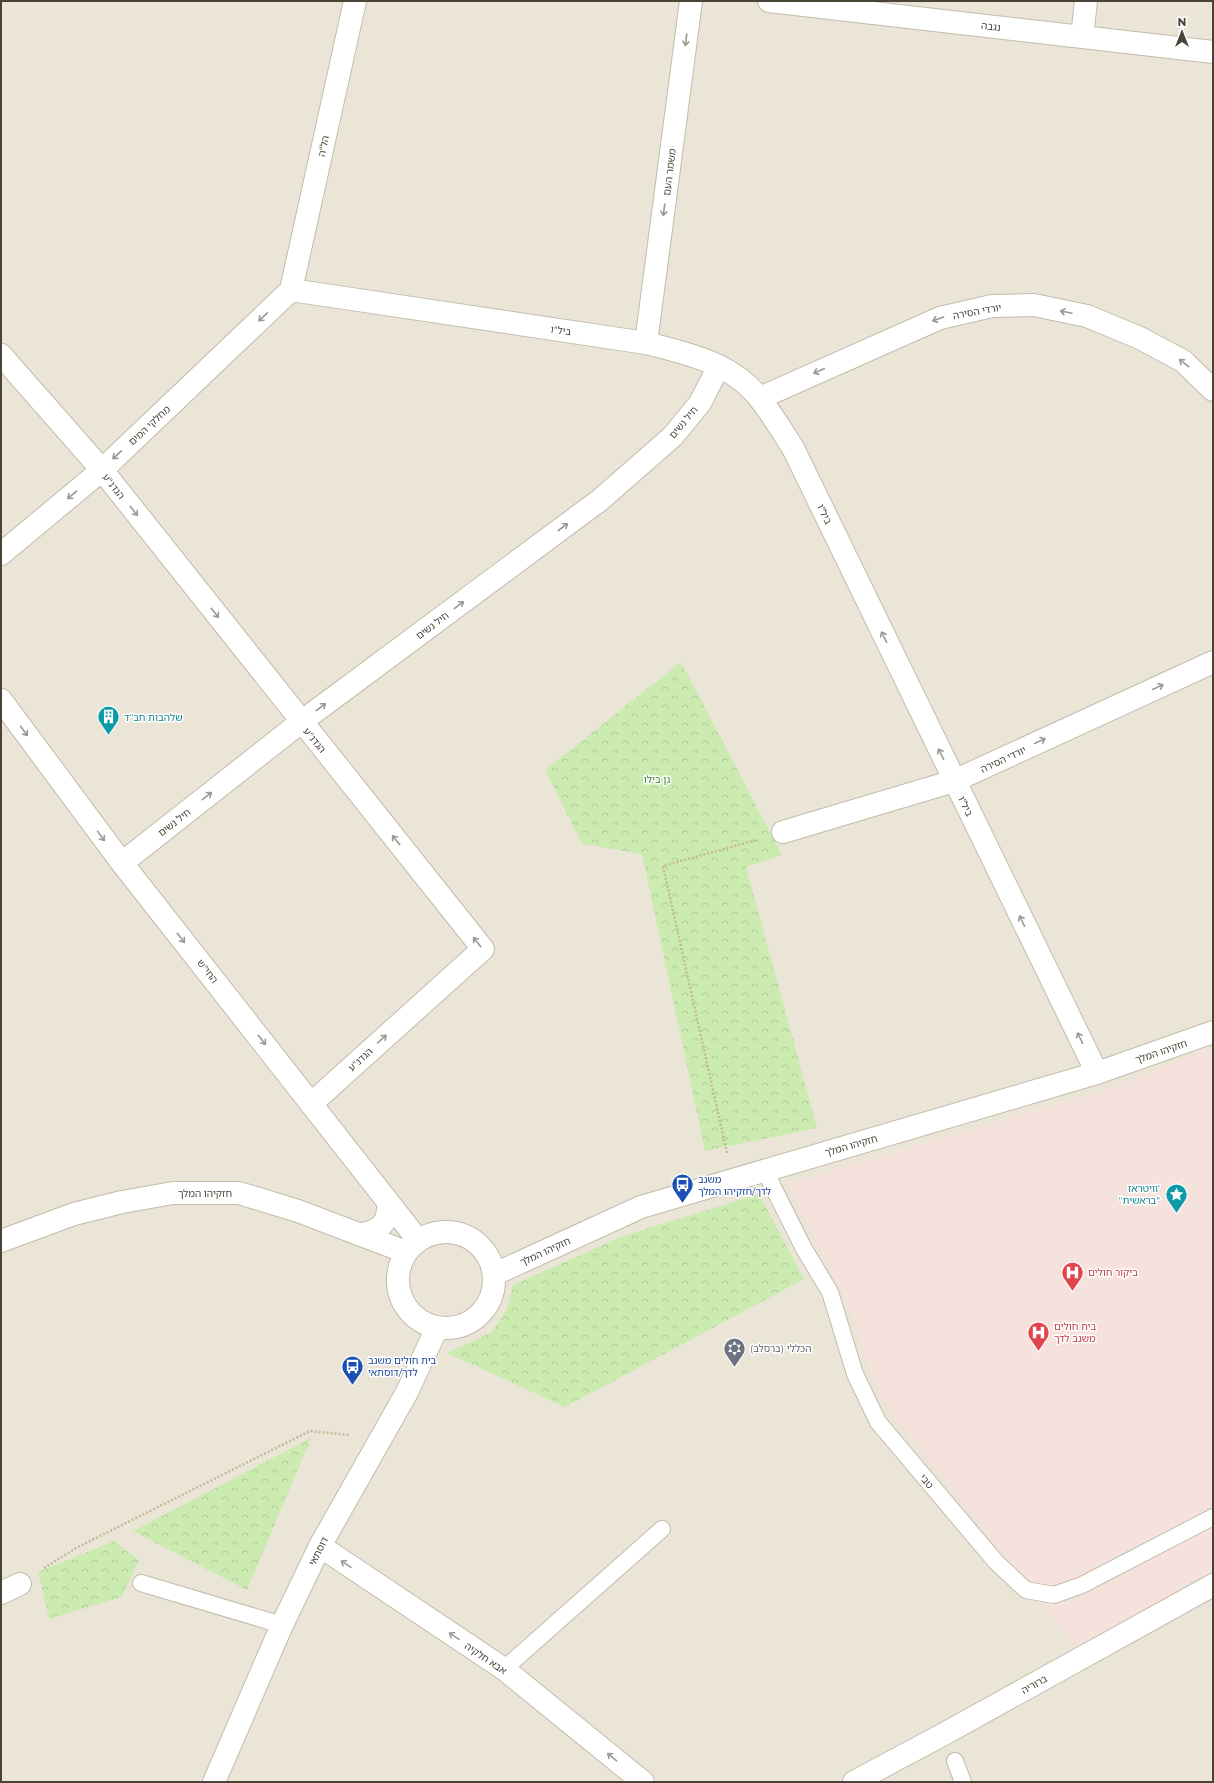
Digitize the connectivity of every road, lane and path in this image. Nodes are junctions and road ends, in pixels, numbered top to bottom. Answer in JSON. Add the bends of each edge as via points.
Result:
{"nodes":[{"id":1,"x":355,"y":1,"type":"edge"},
{"id":2,"x":691,"y":1,"type":"edge"},
{"id":3,"x":769,"y":1,"type":"edge"},
{"id":4,"x":1086,"y":1,"type":"edge"},
{"id":5,"x":1082,"y":37,"type":"junction"},
{"id":6,"x":1213,"y":52,"type":"edge"},
{"id":7,"x":291,"y":290,"type":"junction"},
{"id":8,"x":646,"y":343,"type":"junction"},
{"id":9,"x":1,"y":355,"type":"edge"},
{"id":10,"x":719,"y":366,"type":"junction"},
{"id":11,"x":1213,"y":390,"type":"edge"},
{"id":12,"x":760,"y":398,"type":"junction"},
{"id":13,"x":102,"y":470,"type":"junction"},
{"id":14,"x":1,"y":554,"type":"edge"},
{"id":15,"x":1213,"y":662,"type":"edge"},
{"id":16,"x":1,"y":700,"type":"edge"},
{"id":17,"x":301,"y":722,"type":"junction"},
{"id":18,"x":954,"y":781,"type":"junction"},
{"id":19,"x":783,"y":832,"type":"joint"},
{"id":20,"x":122,"y":863,"type":"junction"},
{"id":21,"x":1213,"y":1032,"type":"edge"},
{"id":22,"x":1097,"y":1073,"type":"junction"},
{"id":23,"x":312,"y":1103,"type":"junction"},
{"id":24,"x":765,"y":1171,"type":"junction"},
{"id":25,"x":733,"y":1180,"type":"junction"},
{"id":26,"x":388,"y":1203,"type":"junction"},
{"id":27,"x":361,"y":1234,"type":"junction"},
{"id":28,"x":1,"y":1241,"type":"edge"},
{"id":29,"x":412,"y":1246,"type":"junction"},
{"id":30,"x":495,"y":1274,"type":"junction"},
{"id":31,"x":437,"y":1328,"type":"junction"},
{"id":32,"x":380,"y":1438,"type":"junction"},
{"id":33,"x":1213,"y":1517,"type":"edge"},
{"id":34,"x":662,"y":1529,"type":"dead end"},
{"id":35,"x":320,"y":1546,"type":"junction"},
{"id":36,"x":141,"y":1583,"type":"dead end"},
{"id":37,"x":1213,"y":1585,"type":"edge"},
{"id":38,"x":11,"y":1588,"type":"edge"},
{"id":39,"x":282,"y":1626,"type":"junction"},
{"id":40,"x":504,"y":1669,"type":"junction"},
{"id":41,"x":955,"y":1761,"type":"dead end"},
{"id":42,"x":214,"y":1782,"type":"edge"},
{"id":43,"x":643,"y":1782,"type":"edge"},
{"id":44,"x":854,"y":1782,"type":"edge"},
{"id":45,"x":964,"y":1782,"type":"edge"}],
"edges":[{"from":1,"to":7,"type":"street","name":"הל\"ה"},
{"from":2,"to":8,"type":"street","name":"משמר העם","one_way":true},
{"from":3,"to":5,"type":"street","name":"נגבה"},
{"from":4,"to":5,"type":"street"},
{"from":5,"to":6,"type":"street","name":"נגבה"},
{"from":7,"to":8,"type":"street","name":"ביל\"ו"},
{"from":7,"to":13,"type":"street","name":"מחלקי המים","one_way":true},
{"from":8,"to":10,"type":"street","name":"ביל\"ו","via":[[689,354]]},
{"from":9,"to":13,"type":"street","name":"הגדנ\"ע"},
{"from":10,"to":12,"type":"street","name":"ביל\"ו","via":[[741,380]]},
{"from":17,"to":10,"type":"street","name":"חיל נשים","one_way":true,"via":[[600,500],[673,436],[700,402]]},
{"from":11,"to":12,"type":"street","name":"יורדי הסירה","one_way":true,"via":[[1183,361],[1140,338],[1087,316],[1034,305],[992,306],[940,318]]},
{"from":18,"to":12,"type":"street","name":"ביל\"ו","one_way":true,"via":[[793,448]]},
{"from":13,"to":14,"type":"street","name":"מחלקי המים","one_way":true},
{"from":13,"to":17,"type":"street","name":"הגדנ\"ע","one_way":true},
{"from":18,"to":15,"type":"street","name":"יורדי הסירה","one_way":true},
{"from":16,"to":20,"type":"street","name":"החי\"ש","one_way":true},
{"from":20,"to":17,"type":"street","name":"חיל נשים","one_way":true},
{"from":23,"to":17,"type":"street","name":"הגדנ\"ע","one_way":true,"via":[[483,949]]},
{"from":18,"to":19,"type":"street","name":"יורדי הסירה"},
{"from":22,"to":18,"type":"street","name":"ביל\"ו","one_way":true},
{"from":19,"to":25,"type":"path","via":[[662,866]]},
{"from":20,"to":23,"type":"street","name":"החי\"ש","one_way":true},
{"from":21,"to":22,"type":"street","name":"חזקיהו המלך"},
{"from":22,"to":24,"type":"street","name":"חזקיהו המלך"},
{"from":23,"to":26,"type":"street","name":"החי\"ש"},
{"from":24,"to":25,"type":"street","name":"חזקיהו המלך"},
{"from":24,"to":33,"type":"lane","name":"טבי","via":[[804,1249],[830,1292],[855,1374],[878,1422],[996,1562],[1026,1590],[1054,1595],[1082,1585]]},
{"from":25,"to":30,"type":"street","name":"חזקיהו המלך","via":[[641,1207]]},
{"from":26,"to":27,"type":"street","via":[[389,1211],[381,1226],[373,1232]]},
{"from":26,"to":29,"type":"street","name":"החי\"ש"},
{"from":27,"to":28,"type":"street","name":"חזקיהו המלך","via":[[239,1193],[173,1193],[74,1214]]},
{"from":27,"to":29,"type":"street","name":"חזקיהו המלך"},
{"from":29,"to":30,"type":"street","via":[[431,1234],[448,1231],[464,1235],[479,1244],[490,1258]]},
{"from":29,"to":31,"type":"street","via":[[399,1268],[400,1296],[408,1311],[421,1322]]},
{"from":30,"to":31,"type":"street","via":[[494,1291],[487,1307],[470,1322],[454,1328]]},
{"from":31,"to":32,"type":"street","name":"דוסתאי","via":[[406,1394]]},
{"from":32,"to":35,"type":"street","name":"דוסתאי"},
{"from":32,"to":38,"type":"path","via":[[310,1431],[78,1547]]},
{"from":34,"to":40,"type":"lane"},
{"from":35,"to":39,"type":"street","name":"דוסתאי"},
{"from":40,"to":35,"type":"street","name":"אבא חלקיה","one_way":true},
{"from":36,"to":39,"type":"lane"},
{"from":37,"to":44,"type":"street","name":"ברוריה"},
{"from":39,"to":42,"type":"street","name":"דוסתאי"},
{"from":43,"to":40,"type":"street","name":"אבא חלקיה","one_way":true},
{"from":41,"to":45,"type":"lane"}]}
